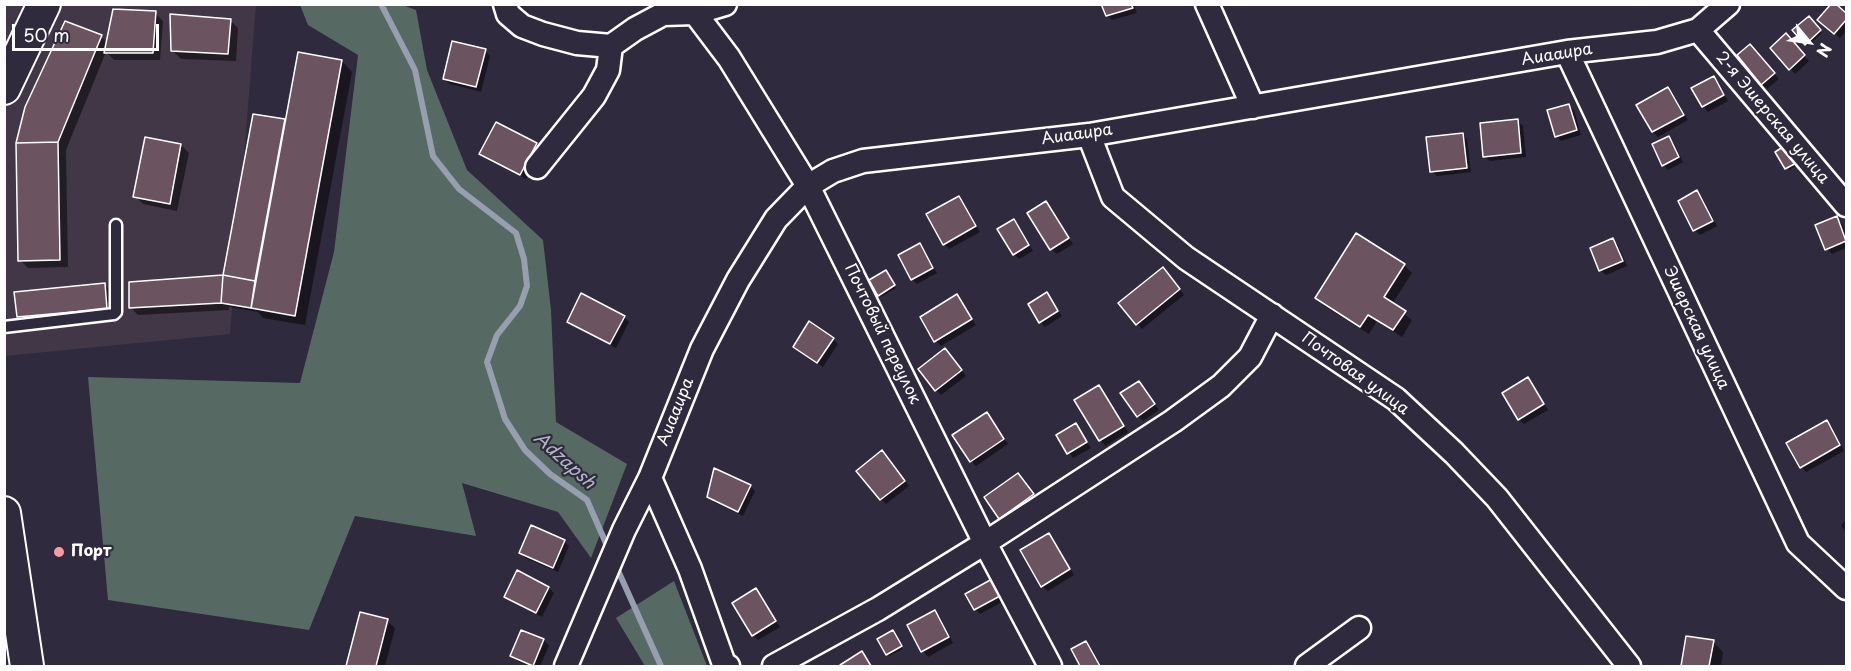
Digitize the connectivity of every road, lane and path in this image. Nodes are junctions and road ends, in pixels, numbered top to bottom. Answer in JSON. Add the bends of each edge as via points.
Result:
{"nodes":[{"id":1,"x":505,"y":4,"type":"edge"},
{"id":2,"x":725,"y":4,"type":"edge"},
{"id":3,"x":1207,"y":4,"type":"edge"},
{"id":4,"x":1728,"y":4,"type":"edge"},
{"id":5,"x":41,"y":9,"type":"edge"},
{"id":6,"x":695,"y":13,"type":"junction"},
{"id":7,"x":1698,"y":30,"type":"junction"},
{"id":8,"x":611,"y":46,"type":"junction"},
{"id":9,"x":1567,"y":52,"type":"junction"},
{"id":10,"x":4,"y":88,"type":"edge"},
{"id":11,"x":1253,"y":107,"type":"junction"},
{"id":12,"x":1089,"y":135,"type":"junction"},
{"id":13,"x":537,"y":167,"type":"dead end"},
{"id":14,"x":808,"y":186,"type":"junction"},
{"id":15,"x":1846,"y":205,"type":"edge"},
{"id":16,"x":116,"y":225,"type":"dead end"},
{"id":17,"x":1272,"y":315,"type":"junction"},
{"id":18,"x":4,"y":327,"type":"edge"},
{"id":19,"x":650,"y":478,"type":"junction"},
{"id":20,"x":4,"y":513,"type":"edge"},
{"id":21,"x":985,"y":543,"type":"junction"},
{"id":22,"x":1846,"y":588,"type":"edge"},
{"id":23,"x":1359,"y":628,"type":"dead end"},
{"id":24,"x":27,"y":666,"type":"edge"},
{"id":25,"x":566,"y":666,"type":"edge"},
{"id":26,"x":728,"y":666,"type":"edge"},
{"id":27,"x":774,"y":666,"type":"edge"},
{"id":28,"x":1050,"y":666,"type":"edge"},
{"id":29,"x":1306,"y":666,"type":"edge"},
{"id":30,"x":1629,"y":666,"type":"edge"}],
"edges":[{"from":1,"to":8,"type":"street","via":[[508,14],[532,30],[577,43]]},
{"from":2,"to":6,"type":"street"},
{"from":3,"to":11,"type":"street"},
{"from":4,"to":7,"type":"street","name":"Аиааира"},
{"from":5,"to":10,"type":"main road"},
{"from":6,"to":8,"type":"street","via":[[663,14]]},
{"from":6,"to":14,"type":"street","name":"Почтовый переулок","via":[[729,58]]},
{"from":7,"to":9,"type":"street","name":"Аиааира","via":[[1657,42]]},
{"from":7,"to":15,"type":"street","name":"2-я Эшерская улица"},
{"from":8,"to":13,"type":"street","via":[[608,70],[594,96]]},
{"from":9,"to":11,"type":"street","name":"Аиааира"},
{"from":9,"to":22,"type":"street","name":"Эшерская улица","via":[[1798,543]]},
{"from":11,"to":12,"type":"street","name":"Аиааира"},
{"from":12,"to":14,"type":"street","name":"Аиааира","via":[[863,161],[833,171]]},
{"from":12,"to":17,"type":"street","name":"Почтовая улица","via":[[1113,197],[1186,258]]},
{"from":14,"to":19,"type":"street","name":"Аиааира","via":[[776,219],[738,280],[702,349]]},
{"from":14,"to":21,"type":"street","name":"Почтовый переулок"},
{"from":16,"to":18,"type":"lane","via":[[118,310],[114,314]]},
{"from":17,"to":21,"type":"street","via":[[1250,357],[1221,386]]},
{"from":17,"to":30,"type":"street","name":"Почтовая улица","via":[[1396,399],[1454,453],[1497,498]]},
{"from":19,"to":25,"type":"street","name":"Аиааира"},
{"from":19,"to":26,"type":"street"},
{"from":20,"to":24,"type":"main road"},
{"from":21,"to":27,"type":"street","via":[[878,609]]},
{"from":21,"to":28,"type":"street","name":"Почтовый переулок"},
{"from":23,"to":29,"type":"street"}]}
